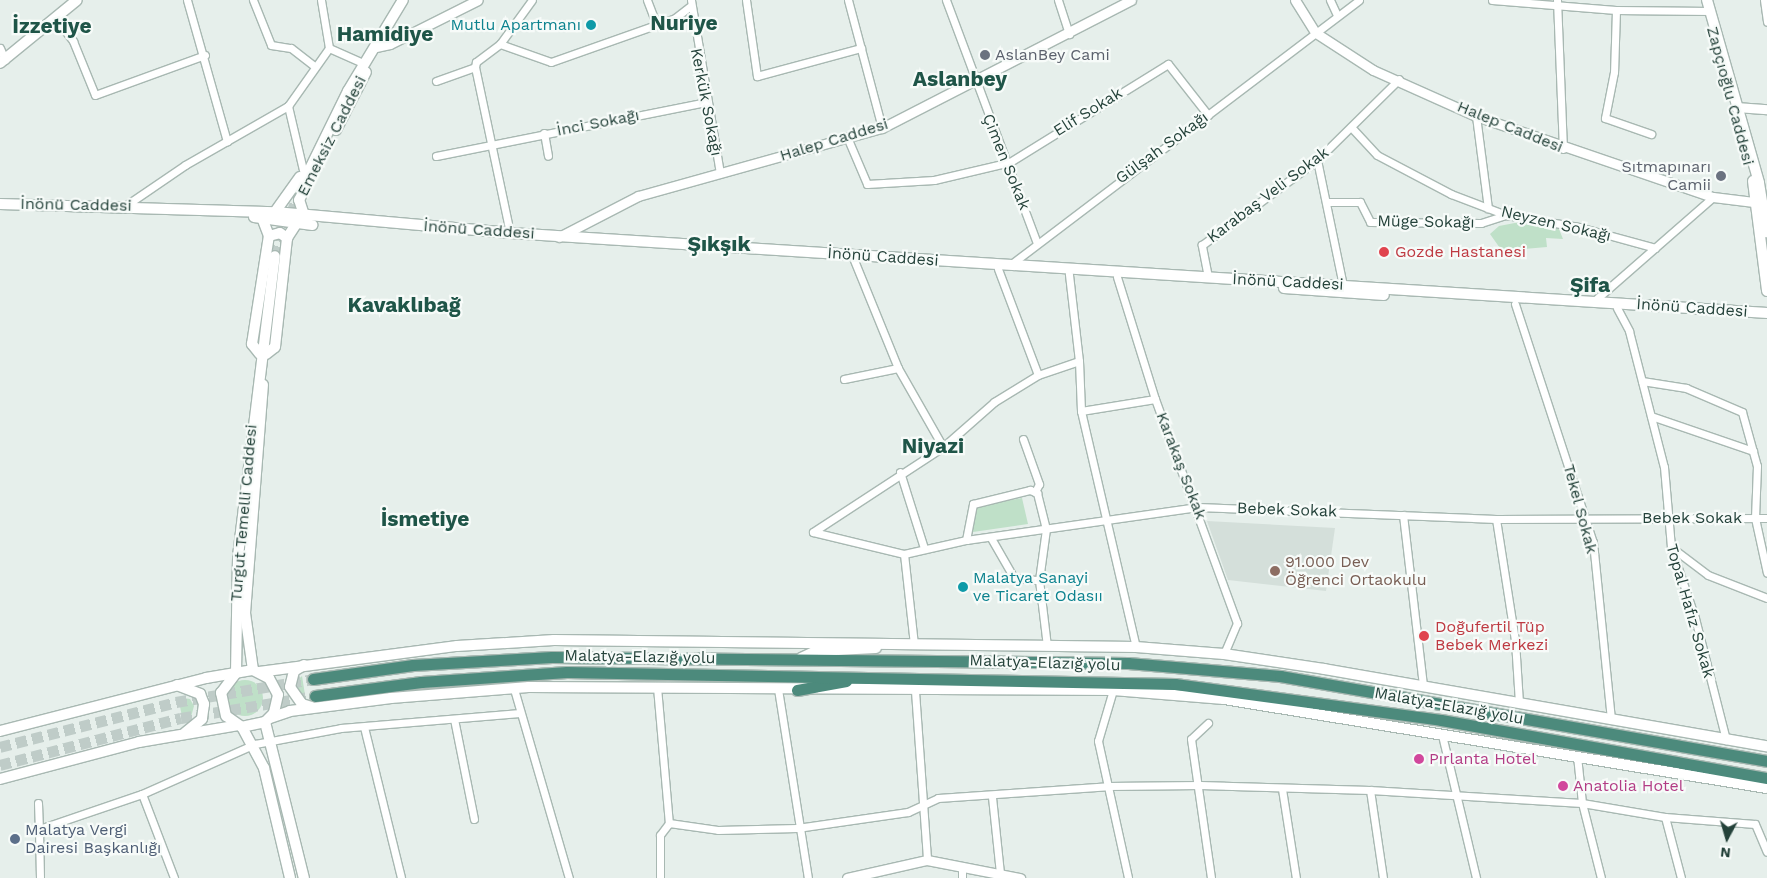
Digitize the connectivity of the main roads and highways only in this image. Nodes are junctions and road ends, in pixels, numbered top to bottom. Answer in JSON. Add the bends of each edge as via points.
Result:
{"nodes":[{"id":1,"x":77,"y":0,"type":"edge"},
{"id":2,"x":403,"y":0,"type":"edge"},
{"id":3,"x":1709,"y":5,"type":"edge"},
{"id":4,"x":374,"y":50,"type":"junction"},
{"id":5,"x":2,"y":61,"type":"edge"},
{"id":6,"x":363,"y":63,"type":"junction"},
{"id":7,"x":1756,"y":182,"type":"junction"},
{"id":8,"x":299,"y":189,"type":"junction"},
{"id":9,"x":1767,"y":194,"type":"edge"},
{"id":10,"x":0,"y":204,"type":"edge"},
{"id":11,"x":0,"y":210,"type":"edge"},
{"id":12,"x":275,"y":212,"type":"junction"},
{"id":13,"x":262,"y":218,"type":"junction"},
{"id":14,"x":301,"y":221,"type":"junction"},
{"id":15,"x":1767,"y":232,"type":"edge"},
{"id":16,"x":269,"y":236,"type":"junction"},
{"id":17,"x":287,"y":238,"type":"junction"},
{"id":18,"x":1767,"y":291,"type":"edge"},
{"id":19,"x":1767,"y":313,"type":"edge"},
{"id":20,"x":1767,"y":318,"type":"edge"},
{"id":21,"x":263,"y":354,"type":"junction"},
{"id":22,"x":884,"y":644,"type":"junction"},
{"id":23,"x":801,"y":658,"type":"junction"},
{"id":24,"x":1273,"y":662,"type":"junction"},
{"id":25,"x":305,"y":664,"type":"junction"},
{"id":26,"x":256,"y":671,"type":"junction"},
{"id":27,"x":236,"y":673,"type":"junction"},
{"id":28,"x":874,"y":675,"type":"junction"},
{"id":29,"x":313,"y":679,"type":"tunnel mouth"},
{"id":30,"x":178,"y":685,"type":"junction"},
{"id":31,"x":1332,"y":685,"type":"junction"},
{"id":32,"x":797,"y":690,"type":"junction"},
{"id":33,"x":1276,"y":695,"type":"junction"},
{"id":34,"x":315,"y":702,"type":"junction"},
{"id":35,"x":268,"y":720,"type":"junction"},
{"id":36,"x":1354,"y":722,"type":"junction"},
{"id":37,"x":240,"y":726,"type":"junction"},
{"id":38,"x":0,"y":731,"type":"edge"},
{"id":39,"x":182,"y":735,"type":"junction"},
{"id":40,"x":1549,"y":740,"type":"junction"},
{"id":41,"x":1767,"y":746,"type":"edge"},
{"id":42,"x":1575,"y":756,"type":"junction"},
{"id":43,"x":1767,"y":761,"type":"edge"},
{"id":44,"x":1767,"y":778,"type":"edge"},
{"id":45,"x":0,"y":779,"type":"edge"},
{"id":46,"x":1767,"y":788,"type":"edge"},
{"id":47,"x":290,"y":878,"type":"edge"},
{"id":48,"x":304,"y":878,"type":"edge"}],
"edges":[{"from":1,"to":5,"type":"main road"},
{"from":2,"to":4,"type":"main road","name":"Emeksiz Caddesi"},
{"from":3,"to":7,"type":"main road","name":"Zapçıoğlu Caddesi"},
{"from":3,"to":7,"type":"main road","name":"Zapçıoğlu Caddesi"},
{"from":4,"to":6,"type":"main road","name":"Emeksiz Caddesi"},
{"from":4,"to":8,"type":"main road","name":"Emeksiz Caddesi"},
{"from":6,"to":8,"type":"main road","name":"Emeksiz Caddesi"},
{"from":6,"to":8,"type":"main road","name":"Emeksiz Caddesi","via":[[352,75],[303,170]]},
{"from":7,"to":9,"type":"main road","name":"Zapçıoğlu Caddesi"},
{"from":7,"to":15,"type":"main road","name":"Zapçıoğlu Caddesi"},
{"from":7,"to":18,"type":"main road","name":"Zapçıoğlu Caddesi","via":[[1754,202]]},
{"from":8,"to":12,"type":"main road","name":"Emeksiz Caddesi"},
{"from":8,"to":14,"type":"main road","name":"Emeksiz Caddesi"},
{"from":10,"to":12,"type":"main road","name":"İnönü Caddesi"},
{"from":11,"to":13,"type":"main road"},
{"from":12,"to":14,"type":"main road","name":"İnönü Caddesi"},
{"from":13,"to":14,"type":"main road"},
{"from":13,"to":16,"type":"main road"},
{"from":14,"to":17,"type":"main road","name":"Turgut Temelli Caddesi"},
{"from":14,"to":19,"type":"main road","name":"İnönü Caddesi","via":[[563,234],[1591,304]]},
{"from":14,"to":20,"type":"main road","name":"İnönü Caddesi","via":[[554,241]]},
{"from":16,"to":17,"type":"main road","via":[[280,233]]},
{"from":16,"to":21,"type":"main road","name":"Turgut Temelli Caddesi","via":[[252,344]]},
{"from":17,"to":21,"type":"main road","name":"Turgut Temelli Caddesi","via":[[275,347]]},
{"from":21,"to":21,"type":"main road","name":"Turgut Temelli Caddesi","via":[[275,256]]},
{"from":21,"to":26,"type":"main road","name":"Turgut Temelli Caddesi","via":[[244,613]]},
{"from":21,"to":27,"type":"main road","name":"Turgut Temelli Caddesi","via":[[238,556]]},
{"from":22,"to":23,"type":"main road","via":[[872,650],[816,651]]},
{"from":22,"to":24,"type":"main road","via":[[1136,647],[1224,654]]},
{"from":22,"to":25,"type":"main road","via":[[515,641]]},
{"from":23,"to":29,"type":"highway","via":[[552,657],[413,665]]},
{"from":23,"to":31,"type":"highway","via":[[1128,662],[1216,668]]},
{"from":24,"to":31,"type":"main road"},
{"from":24,"to":41,"type":"main road"},
{"from":25,"to":26,"type":"main road"},
{"from":25,"to":34,"type":"main road","via":[[294,672],[290,687],[302,704]]},
{"from":26,"to":27,"type":"main road"},
{"from":26,"to":35,"type":"main road","via":[[269,678],[278,695]]},
{"from":27,"to":30,"type":"main road"},
{"from":27,"to":37,"type":"main road","via":[[224,684],[220,698],[226,716]]},
{"from":28,"to":32,"type":"highway"},
{"from":28,"to":33,"type":"highway","name":"Malatya-Elazığ yolu","via":[[1175,684]]},
{"from":28,"to":34,"type":"highway","name":"Malatya-Elazığ yolu","via":[[567,672],[421,682]]},
{"from":30,"to":38,"type":"main road"},
{"from":30,"to":39,"type":"main road","via":[[200,694],[205,710],[202,719]]},
{"from":31,"to":43,"type":"highway"},
{"from":32,"to":34,"type":"main road","via":[[657,687],[514,689]]},
{"from":32,"to":36,"type":"main road","via":[[1112,690],[1224,699]]},
{"from":33,"to":36,"type":"main road"},
{"from":33,"to":40,"type":"highway","name":"Malatya-Elazığ yolu"},
{"from":34,"to":35,"type":"main road"},
{"from":35,"to":37,"type":"main road"},
{"from":35,"to":48,"type":"main road","via":[[268,742]]},
{"from":36,"to":42,"type":"main road"},
{"from":37,"to":39,"type":"main road"},
{"from":37,"to":47,"type":"main road","via":[[255,744]]},
{"from":39,"to":45,"type":"main road"},
{"from":40,"to":42,"type":"main road"},
{"from":40,"to":44,"type":"highway","name":"Malatya-Elazığ yolu"},
{"from":42,"to":46,"type":"main road"}]}
